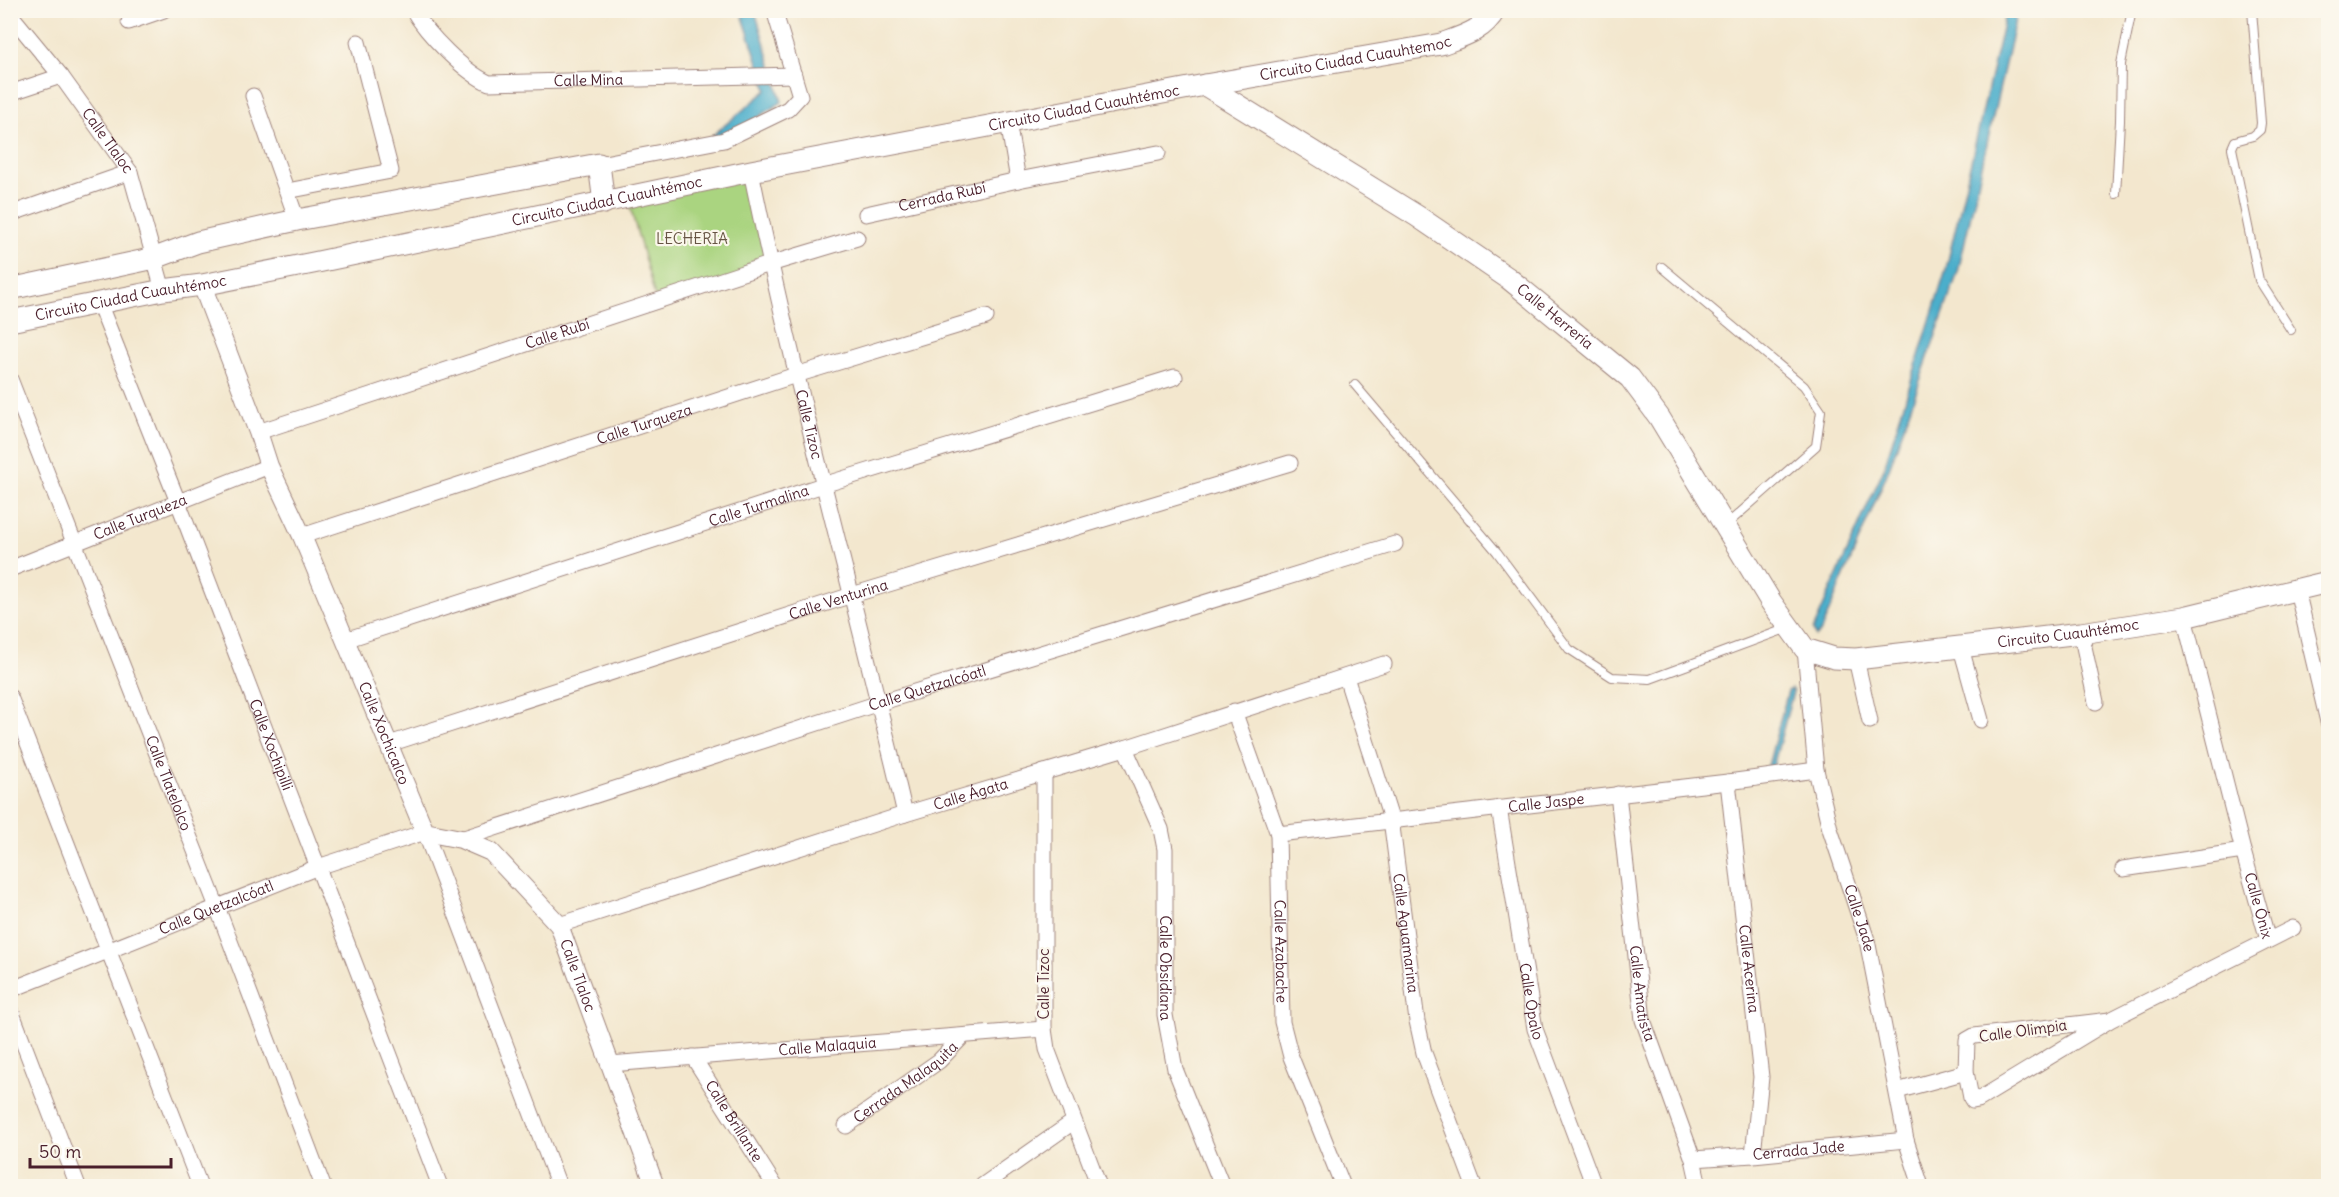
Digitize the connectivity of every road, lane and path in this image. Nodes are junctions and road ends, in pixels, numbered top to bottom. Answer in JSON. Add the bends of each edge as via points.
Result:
{"nodes":[{"id":1,"x":164,"y":10,"type":"edge"},
{"id":2,"x":413,"y":10,"type":"edge"},
{"id":3,"x":774,"y":10,"type":"edge"},
{"id":4,"x":1495,"y":10,"type":"edge"},
{"id":5,"x":2132,"y":10,"type":"edge"},
{"id":6,"x":2252,"y":10,"type":"edge"},
{"id":7,"x":10,"y":14,"type":"edge"},
{"id":8,"x":129,"y":22,"type":"dead end"},
{"id":9,"x":358,"y":42,"type":"dead end"},
{"id":10,"x":794,"y":75,"type":"junction"},
{"id":11,"x":61,"y":76,"type":"junction"},
{"id":12,"x":1206,"y":85,"type":"junction"},
{"id":13,"x":10,"y":93,"type":"edge"},
{"id":14,"x":253,"y":96,"type":"dead end"},
{"id":15,"x":1008,"y":122,"type":"junction"},
{"id":16,"x":1158,"y":153,"type":"dead end"},
{"id":17,"x":599,"y":164,"type":"junction"},
{"id":18,"x":751,"y":171,"type":"junction"},
{"id":19,"x":130,"y":172,"type":"junction"},
{"id":20,"x":1018,"y":180,"type":"junction"},
{"id":21,"x":287,"y":190,"type":"junction"},
{"id":22,"x":2116,"y":194,"type":"dead end"},
{"id":23,"x":604,"y":203,"type":"junction"},
{"id":24,"x":10,"y":214,"type":"edge"},
{"id":25,"x":866,"y":214,"type":"dead end"},
{"id":26,"x":297,"y":220,"type":"junction"},
{"id":27,"x":857,"y":238,"type":"dead end"},
{"id":28,"x":155,"y":258,"type":"junction"},
{"id":29,"x":770,"y":264,"type":"junction"},
{"id":30,"x":1662,"y":267,"type":"dead end"},
{"id":31,"x":202,"y":285,"type":"junction"},
{"id":32,"x":10,"y":289,"type":"edge"},
{"id":33,"x":163,"y":290,"type":"junction"},
{"id":34,"x":99,"y":303,"type":"junction"},
{"id":35,"x":986,"y":317,"type":"dead end"},
{"id":36,"x":10,"y":321,"type":"edge"},
{"id":37,"x":2291,"y":330,"type":"dead end"},
{"id":38,"x":796,"y":375,"type":"junction"},
{"id":39,"x":1175,"y":377,"type":"dead end"},
{"id":40,"x":10,"y":379,"type":"edge"},
{"id":41,"x":1355,"y":385,"type":"dead end"},
{"id":42,"x":258,"y":432,"type":"junction"},
{"id":43,"x":1290,"y":463,"type":"dead end"},
{"id":44,"x":269,"y":466,"type":"junction"},
{"id":45,"x":823,"y":484,"type":"junction"},
{"id":46,"x":178,"y":502,"type":"junction"},
{"id":47,"x":1725,"y":526,"type":"junction"},
{"id":48,"x":302,"y":536,"type":"junction"},
{"id":49,"x":74,"y":544,"type":"junction"},
{"id":50,"x":1395,"y":544,"type":"dead end"},
{"id":51,"x":10,"y":569,"type":"edge"},
{"id":52,"x":2328,"y":582,"type":"edge"},
{"id":53,"x":2297,"y":590,"type":"junction"},
{"id":54,"x":852,"y":595,"type":"junction"},
{"id":55,"x":2184,"y":617,"type":"junction"},
{"id":56,"x":1790,"y":627,"type":"junction"},
{"id":57,"x":2081,"y":633,"type":"junction"},
{"id":58,"x":345,"y":640,"type":"junction"},
{"id":59,"x":1961,"y":648,"type":"junction"},
{"id":60,"x":1805,"y":649,"type":"junction"},
{"id":61,"x":1856,"y":658,"type":"junction"},
{"id":62,"x":1384,"y":664,"type":"dead end"},
{"id":63,"x":1346,"y":677,"type":"junction"},
{"id":64,"x":10,"y":697,"type":"edge"},
{"id":65,"x":2096,"y":702,"type":"dead end"},
{"id":66,"x":879,"y":703,"type":"junction"},
{"id":67,"x":1234,"y":711,"type":"junction"},
{"id":68,"x":1982,"y":720,"type":"dead end"},
{"id":69,"x":1870,"y":721,"type":"dead end"},
{"id":70,"x":2328,"y":722,"type":"edge"},
{"id":71,"x":389,"y":744,"type":"junction"},
{"id":72,"x":1125,"y":748,"type":"junction"},
{"id":73,"x":1816,"y":770,"type":"junction"},
{"id":74,"x":1044,"y":772,"type":"junction"},
{"id":75,"x":1728,"y":782,"type":"junction"},
{"id":76,"x":1618,"y":794,"type":"junction"},
{"id":77,"x":1499,"y":808,"type":"junction"},
{"id":78,"x":905,"y":814,"type":"junction"},
{"id":79,"x":1391,"y":819,"type":"junction"},
{"id":80,"x":425,"y":832,"type":"junction"},
{"id":81,"x":1278,"y":834,"type":"junction"},
{"id":82,"x":461,"y":838,"type":"junction"},
{"id":83,"x":2243,"y":851,"type":"junction"},
{"id":84,"x":318,"y":867,"type":"junction"},
{"id":85,"x":2123,"y":868,"type":"dead end"},
{"id":86,"x":218,"y":907,"type":"junction"},
{"id":87,"x":559,"y":925,"type":"junction"},
{"id":88,"x":2293,"y":928,"type":"dead end"},
{"id":89,"x":2268,"y":940,"type":"junction"},
{"id":90,"x":110,"y":950,"type":"junction"},
{"id":91,"x":10,"y":990,"type":"edge"},
{"id":92,"x":10,"y":1008,"type":"edge"},
{"id":93,"x":2110,"y":1020,"type":"junction"},
{"id":94,"x":1044,"y":1029,"type":"junction"},
{"id":95,"x":962,"y":1037,"type":"junction"},
{"id":96,"x":693,"y":1058,"type":"junction"},
{"id":97,"x":610,"y":1064,"type":"junction"},
{"id":98,"x":1966,"y":1071,"type":"junction"},
{"id":99,"x":1897,"y":1091,"type":"junction"},
{"id":100,"x":1973,"y":1101,"type":"joint"},
{"id":101,"x":1073,"y":1122,"type":"junction"},
{"id":102,"x":846,"y":1126,"type":"dead end"},
{"id":103,"x":1906,"y":1140,"type":"junction"},
{"id":104,"x":1753,"y":1155,"type":"junction"},
{"id":105,"x":1693,"y":1159,"type":"junction"},
{"id":106,"x":78,"y":1186,"type":"edge"},
{"id":107,"x":200,"y":1186,"type":"edge"},
{"id":108,"x":323,"y":1186,"type":"edge"},
{"id":109,"x":440,"y":1186,"type":"edge"},
{"id":110,"x":559,"y":1186,"type":"edge"},
{"id":111,"x":655,"y":1186,"type":"edge"},
{"id":112,"x":775,"y":1186,"type":"edge"},
{"id":113,"x":982,"y":1186,"type":"edge"},
{"id":114,"x":1099,"y":1186,"type":"edge"},
{"id":115,"x":1222,"y":1186,"type":"edge"},
{"id":116,"x":1343,"y":1186,"type":"edge"},
{"id":117,"x":1474,"y":1186,"type":"edge"},
{"id":118,"x":1594,"y":1186,"type":"edge"},
{"id":119,"x":1699,"y":1186,"type":"edge"},
{"id":120,"x":1921,"y":1186,"type":"edge"}],
"edges":[{"from":1,"to":8,"type":"street"},
{"from":2,"to":10,"type":"street","name":"Calle Mina","via":[[474,76],[489,83]]},
{"from":3,"to":10,"type":"street"},
{"from":4,"to":12,"type":"main road","name":"Circuito Ciudad Cuauhtemoc","via":[[1474,33],[1441,44]]},
{"from":5,"to":22,"type":"lane","via":[[2121,64]]},
{"from":6,"to":37,"type":"lane","via":[[2260,130],[2235,141],[2232,148],[2259,280]]},
{"from":7,"to":11,"type":"street","name":"Calle Tlaloc"},
{"from":9,"to":21,"type":"street","via":[[391,171]]},
{"from":10,"to":17,"type":"street","via":[[800,96],[788,109],[724,140]]},
{"from":11,"to":13,"type":"street"},
{"from":11,"to":19,"type":"street","name":"Calle Tlaloc"},
{"from":12,"to":15,"type":"main road","name":"Circuito Ciudad Cuauhtémoc"},
{"from":12,"to":47,"type":"main road","name":"Calle Herrería","via":[[1417,216],[1508,278],[1630,378],[1659,417]]},
{"from":14,"to":21,"type":"street"},
{"from":15,"to":18,"type":"main road","name":"Circuito Ciudad Cuauhtémoc"},
{"from":15,"to":20,"type":"street"},
{"from":16,"to":20,"type":"street","name":"Cerrada Rubí"},
{"from":17,"to":23,"type":"main road"},
{"from":17,"to":26,"type":"main road"},
{"from":18,"to":23,"type":"main road","name":"Circuito Ciudad Cuauhtémoc"},
{"from":18,"to":29,"type":"street","name":"Calle Tizoc"},
{"from":19,"to":24,"type":"street"},
{"from":19,"to":28,"type":"street","name":"Calle Tlaloc"},
{"from":20,"to":25,"type":"street","name":"Cerrada Rubí"},
{"from":21,"to":26,"type":"street"},
{"from":23,"to":31,"type":"main road","name":"Circuito Ciudad Cuauhtémoc"},
{"from":26,"to":28,"type":"main road","via":[[198,242]]},
{"from":27,"to":29,"type":"street","name":"Calle Rubí"},
{"from":28,"to":32,"type":"main road"},
{"from":28,"to":33,"type":"street","name":"Calle Tlaloc"},
{"from":29,"to":38,"type":"street","name":"Calle Tizoc"},
{"from":29,"to":42,"type":"street","name":"Calle Rubí"},
{"from":30,"to":47,"type":"lane","via":[[1804,386],[1821,411],[1816,446]]},
{"from":31,"to":33,"type":"main road","name":"Circuito Ciudad Cuauhtémoc"},
{"from":31,"to":42,"type":"street","name":"Calle Xochicalco"},
{"from":33,"to":34,"type":"main road","name":"Circuito Ciudad Cuauhtémoc"},
{"from":34,"to":36,"type":"main road","name":"Circuito Ciudad Cuauhtémoc"},
{"from":34,"to":46,"type":"street","name":"Calle Xochipilli"},
{"from":35,"to":38,"type":"street","name":"Calle Turqueza"},
{"from":38,"to":45,"type":"street","name":"Calle Tizoc"},
{"from":38,"to":48,"type":"street","name":"Calle Turqueza"},
{"from":39,"to":45,"type":"street","name":"Calle Turmalina"},
{"from":40,"to":49,"type":"street","name":"Calle Tlatelolco"},
{"from":41,"to":56,"type":"lane","via":[[1497,552],[1569,649],[1612,676],[1650,679]]},
{"from":42,"to":44,"type":"street","name":"Calle Xochicalco"},
{"from":43,"to":54,"type":"street","name":"Calle Venturina"},
{"from":44,"to":46,"type":"street","name":"Calle Turqueza"},
{"from":44,"to":48,"type":"street","name":"Calle Xochicalco"},
{"from":45,"to":54,"type":"street","name":"Calle Tizoc"},
{"from":45,"to":58,"type":"street","name":"Calle Turmalina"},
{"from":46,"to":49,"type":"street","name":"Calle Turqueza"},
{"from":46,"to":84,"type":"street","name":"Calle Xochipilli"},
{"from":47,"to":56,"type":"main road","name":"Calle Herrería"},
{"from":48,"to":58,"type":"street","name":"Calle Xochicalco"},
{"from":49,"to":51,"type":"street","name":"Calle Turqueza"},
{"from":49,"to":86,"type":"street","name":"Calle Tlatelolco"},
{"from":50,"to":66,"type":"street","name":"Calle Quetzalcóatl"},
{"from":52,"to":53,"type":"main road","name":"Circuito Cuauhtémoc"},
{"from":53,"to":55,"type":"main road","name":"Circuito Cuauhtémoc"},
{"from":53,"to":70,"type":"street"},
{"from":54,"to":66,"type":"street","name":"Calle Tizoc"},
{"from":54,"to":71,"type":"street","name":"Calle Venturina"},
{"from":55,"to":57,"type":"main road","name":"Circuito Cuauhtémoc"},
{"from":55,"to":83,"type":"street","name":"Calle Ónix"},
{"from":56,"to":60,"type":"main road","name":"Calle Herrería"},
{"from":57,"to":59,"type":"main road","name":"Circuito Cuauhtémoc"},
{"from":57,"to":65,"type":"street"},
{"from":58,"to":71,"type":"street","name":"Calle Xochicalco"},
{"from":59,"to":61,"type":"main road","name":"Circuito Cuauhtémoc"},
{"from":59,"to":68,"type":"street"},
{"from":60,"to":61,"type":"main road","name":"Circuito Cuauhtémoc","via":[[1834,658]]},
{"from":60,"to":73,"type":"street","name":"Calle Jade"},
{"from":61,"to":69,"type":"street"},
{"from":62,"to":63,"type":"street","name":"Calle Ágata"},
{"from":63,"to":67,"type":"street","name":"Calle Ágata"},
{"from":63,"to":79,"type":"street","name":"Calle Aguamarina"},
{"from":64,"to":90,"type":"street"},
{"from":66,"to":78,"type":"street","name":"Calle Tizoc"},
{"from":66,"to":82,"type":"street","name":"Calle Quetzalcóatl"},
{"from":67,"to":72,"type":"street","name":"Calle Ágata"},
{"from":67,"to":81,"type":"street","name":"Calle Azabache"},
{"from":71,"to":80,"type":"street","name":"Calle Xochicalco"},
{"from":72,"to":74,"type":"street","name":"Calle Ágata"},
{"from":72,"to":115,"type":"street","name":"Calle Obsidiana","via":[[1161,829],[1165,1015],[1175,1070]]},
{"from":73,"to":75,"type":"street","name":"Calle Jaspe"},
{"from":73,"to":99,"type":"street","name":"Calle Jade","via":[[1830,829],[1868,940]]},
{"from":74,"to":78,"type":"street","name":"Calle Ágata"},
{"from":74,"to":94,"type":"street","name":"Calle Tizoc"},
{"from":75,"to":76,"type":"street","name":"Calle Jaspe"},
{"from":75,"to":104,"type":"street","name":"Calle Acerina","via":[[1761,1077]]},
{"from":76,"to":77,"type":"street","name":"Calle Jaspe"},
{"from":76,"to":105,"type":"street","name":"Calle Amatista","via":[[1643,1020]]},
{"from":77,"to":79,"type":"street","name":"Calle Jaspe"},
{"from":77,"to":118,"type":"street","name":"Calle Ópalo","via":[[1535,1029]]},
{"from":78,"to":87,"type":"street","name":"Calle Ágata"},
{"from":79,"to":81,"type":"street","name":"Calle Jaspe"},
{"from":79,"to":117,"type":"street","name":"Calle Aguamarina","via":[[1424,1053]]},
{"from":80,"to":82,"type":"street","name":"Calle Tlaloc"},
{"from":80,"to":84,"type":"street","name":"Calle Quetzalcóatl"},
{"from":80,"to":110,"type":"street","name":"Calle Xochicalco"},
{"from":81,"to":116,"type":"street","name":"Calle Azabache","via":[[1282,1022]]},
{"from":82,"to":87,"type":"street","name":"Calle Tlaloc","via":[[491,852]]},
{"from":83,"to":85,"type":"street"},
{"from":83,"to":89,"type":"street","name":"Calle Ónix"},
{"from":84,"to":86,"type":"street","name":"Calle Quetzalcóatl"},
{"from":84,"to":109,"type":"street","name":"Calle Xochipilli"},
{"from":86,"to":90,"type":"street","name":"Calle Quetzalcóatl"},
{"from":86,"to":108,"type":"street","name":"Calle Tlatelolco"},
{"from":87,"to":97,"type":"street","name":"Calle Tlaloc"},
{"from":88,"to":89,"type":"street"},
{"from":89,"to":93,"type":"street","name":"Calle Ónix"},
{"from":90,"to":91,"type":"street","name":"Calle Quetzalcóatl"},
{"from":90,"to":107,"type":"street"},
{"from":92,"to":106,"type":"street"},
{"from":93,"to":98,"type":"street","name":"Calle Olimpia","via":[[1974,1036],[1965,1046]]},
{"from":93,"to":100,"type":"street","name":"Calle Ónix"},
{"from":94,"to":95,"type":"street","name":"Calle Malaquia"},
{"from":94,"to":101,"type":"street","name":"Calle Tizoc","via":[[1047,1049]]},
{"from":95,"to":96,"type":"street","name":"Calle Malaquia"},
{"from":95,"to":102,"type":"street","name":"Cerrada Malaquita","via":[[939,1061]]},
{"from":96,"to":97,"type":"street","name":"Calle Malaquia"},
{"from":96,"to":112,"type":"street","name":"Calle Brillante"},
{"from":97,"to":111,"type":"street","name":"Calle Tlaloc"},
{"from":98,"to":99,"type":"street"},
{"from":98,"to":100,"type":"street","name":"Calle Olimpia"},
{"from":99,"to":103,"type":"street","name":"Calle Jade"},
{"from":101,"to":113,"type":"street"},
{"from":101,"to":114,"type":"street","name":"Calle Tizoc"},
{"from":103,"to":104,"type":"street","name":"Cerrada Jade"},
{"from":103,"to":120,"type":"street","name":"Calle Jade"},
{"from":104,"to":105,"type":"street","name":"Cerrada Jade"},
{"from":105,"to":119,"type":"street","name":"Calle Amatista"}]}
